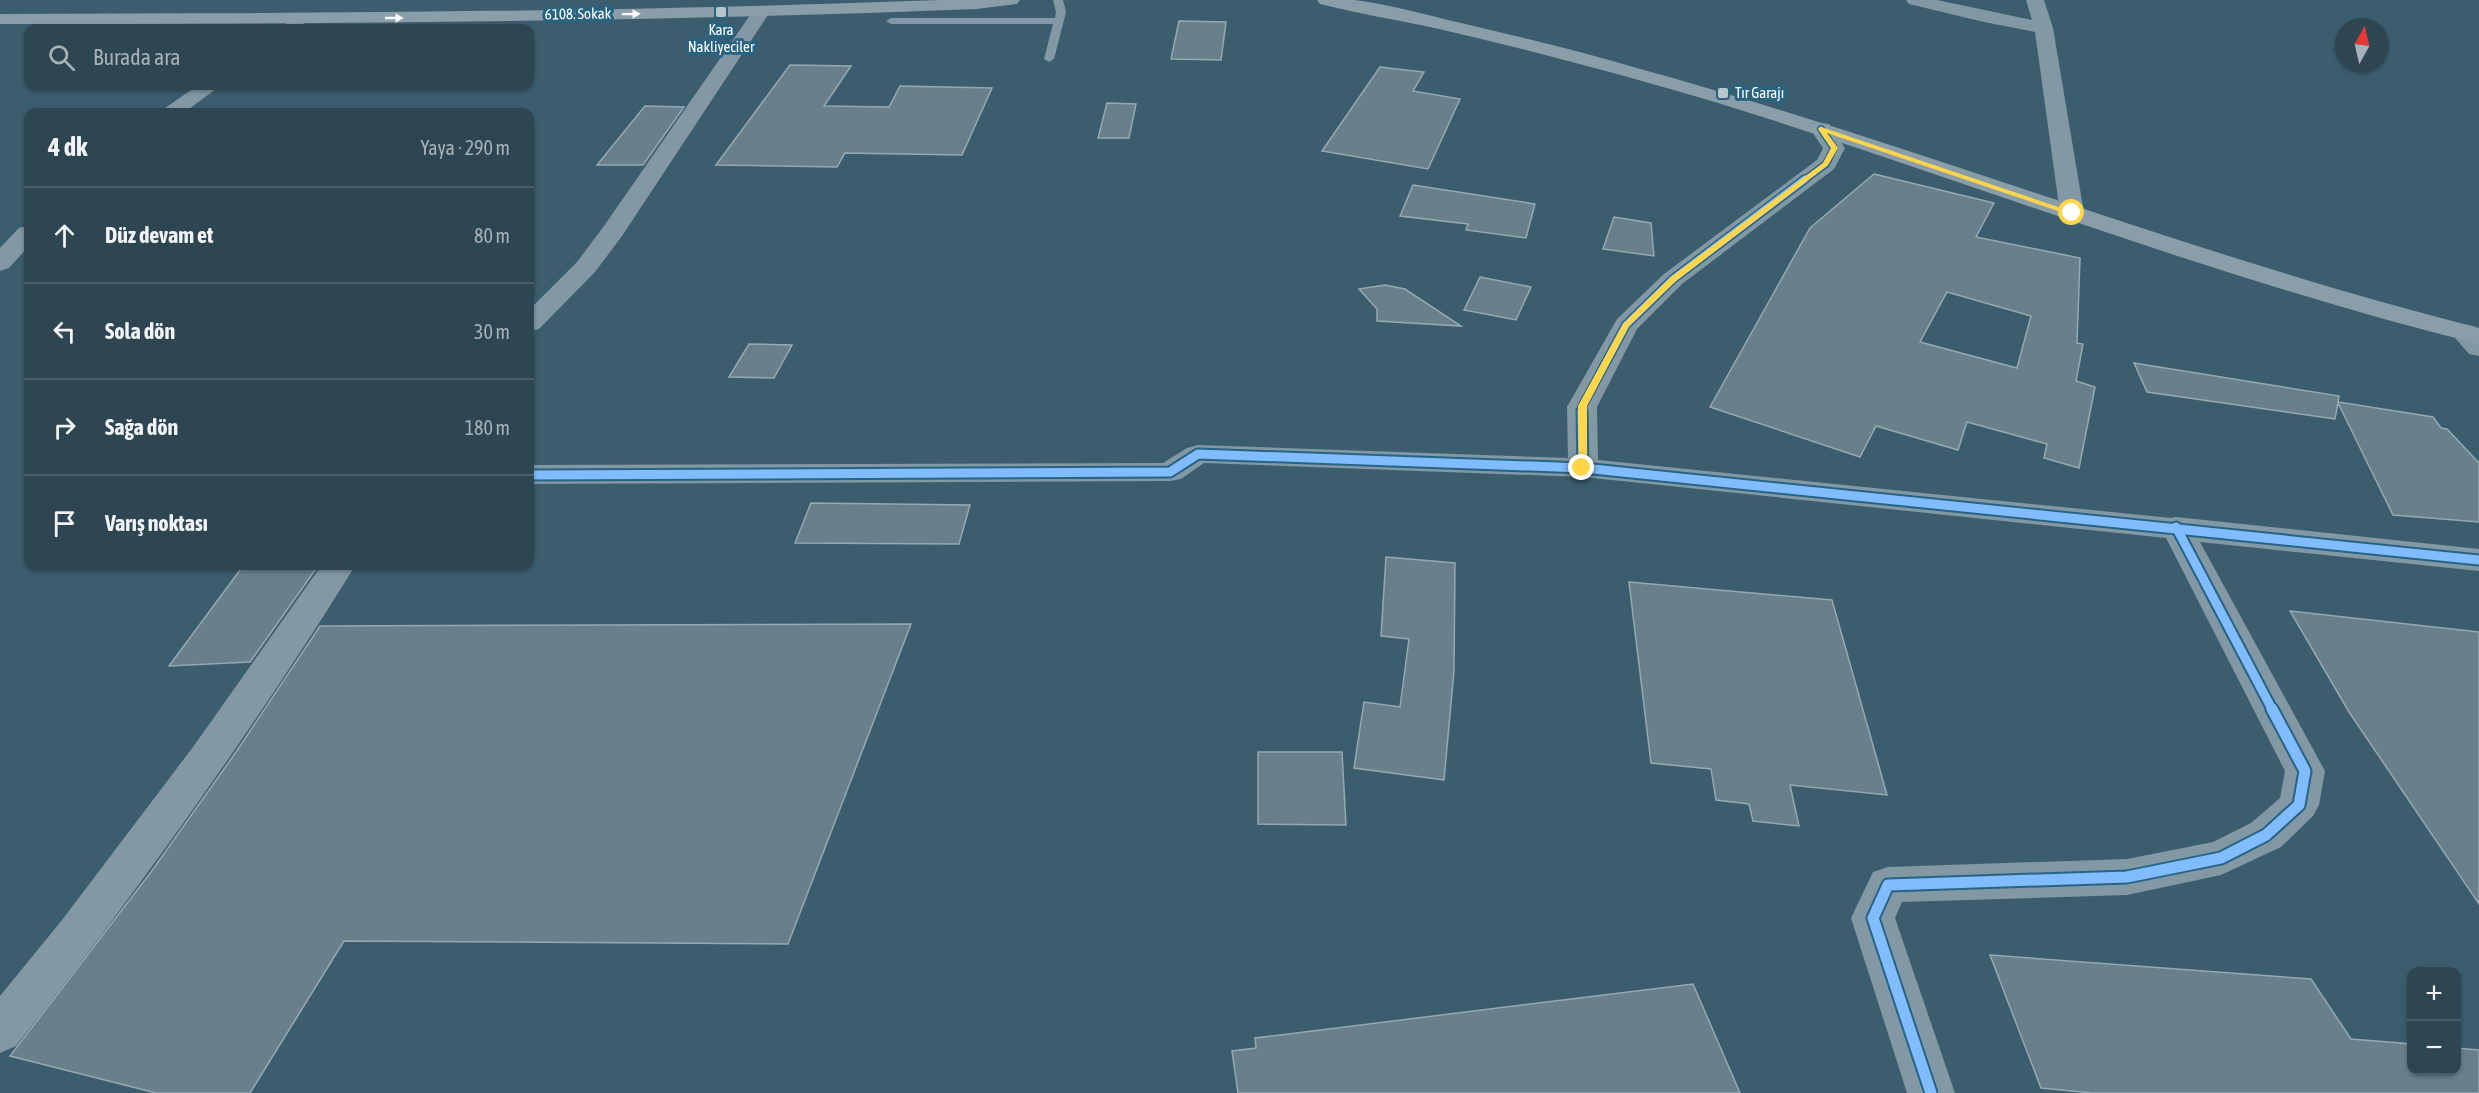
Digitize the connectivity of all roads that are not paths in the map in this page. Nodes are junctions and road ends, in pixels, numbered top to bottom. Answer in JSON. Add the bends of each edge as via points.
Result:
{"nodes":[{"id":1,"x":404,"y":0,"type":"edge"},
{"id":2,"x":1011,"y":0,"type":"edge"},
{"id":3,"x":1058,"y":0,"type":"edge"},
{"id":4,"x":1325,"y":0,"type":"edge"},
{"id":5,"x":1915,"y":0,"type":"edge"},
{"id":6,"x":2035,"y":0,"type":"edge"},
{"id":7,"x":0,"y":8,"type":"edge"},
{"id":8,"x":761,"y":12,"type":"junction"},
{"id":9,"x":299,"y":14,"type":"edge"},
{"id":10,"x":0,"y":19,"type":"edge"},
{"id":11,"x":891,"y":21,"type":"dead end"},
{"id":12,"x":1058,"y":21,"type":"junction"},
{"id":13,"x":2044,"y":28,"type":"junction"},
{"id":14,"x":1049,"y":59,"type":"dead end"},
{"id":15,"x":204,"y":90,"type":"edge"},
{"id":16,"x":178,"y":108,"type":"edge"},
{"id":17,"x":1821,"y":129,"type":"junction"},
{"id":18,"x":2072,"y":213,"type":"junction"},
{"id":19,"x":24,"y":237,"type":"edge"},
{"id":20,"x":0,"y":263,"type":"edge"},
{"id":21,"x":534,"y":319,"type":"edge"},
{"id":22,"x":2474,"y":339,"type":"edge"},
{"id":23,"x":1582,"y":468,"type":"junction"},
{"id":24,"x":534,"y":475,"type":"edge"},
{"id":25,"x":2176,"y":527,"type":"junction"},
{"id":26,"x":2479,"y":560,"type":"edge"},
{"id":27,"x":335,"y":570,"type":"edge"},
{"id":28,"x":0,"y":1031,"type":"edge"},
{"id":29,"x":1930,"y":1093,"type":"edge"}],
"edges":[{"from":1,"to":9,"type":"main road","name":"6108. Sokak"},
{"from":2,"to":8,"type":"main road","name":"6108. Sokak"},
{"from":3,"to":12,"type":"lane"},
{"from":4,"to":17,"type":"main road","via":[[1487,33]]},
{"from":5,"to":13,"type":"street"},
{"from":6,"to":13,"type":"street"},
{"from":7,"to":9,"type":"main road","name":"6108. Sokak"},
{"from":9,"to":8,"type":"main road","name":"6108. Sokak","one_way":true},
{"from":8,"to":21,"type":"street","via":[[613,231],[586,267]]},
{"from":9,"to":10,"type":"main road","name":"6108. Sokak"},
{"from":11,"to":12,"type":"lane"},
{"from":12,"to":14,"type":"lane"},
{"from":13,"to":18,"type":"street"},
{"from":15,"to":16,"type":"street"},
{"from":17,"to":18,"type":"main road"},
{"from":17,"to":23,"type":"street","via":[[1834,148],[1826,164],[1673,279],[1626,325],[1582,406]]},
{"from":18,"to":22,"type":"main road"},
{"from":19,"to":20,"type":"street"},
{"from":23,"to":24,"type":"street","via":[[1198,454],[1170,472]]},
{"from":23,"to":25,"type":"street"},
{"from":25,"to":26,"type":"street"},
{"from":25,"to":29,"type":"street","via":[[2305,771],[2299,805],[2266,835],[2221,858],[2127,877],[1888,885],[1873,918]]},
{"from":27,"to":28,"type":"street","via":[[207,758],[78,934]]}]}
